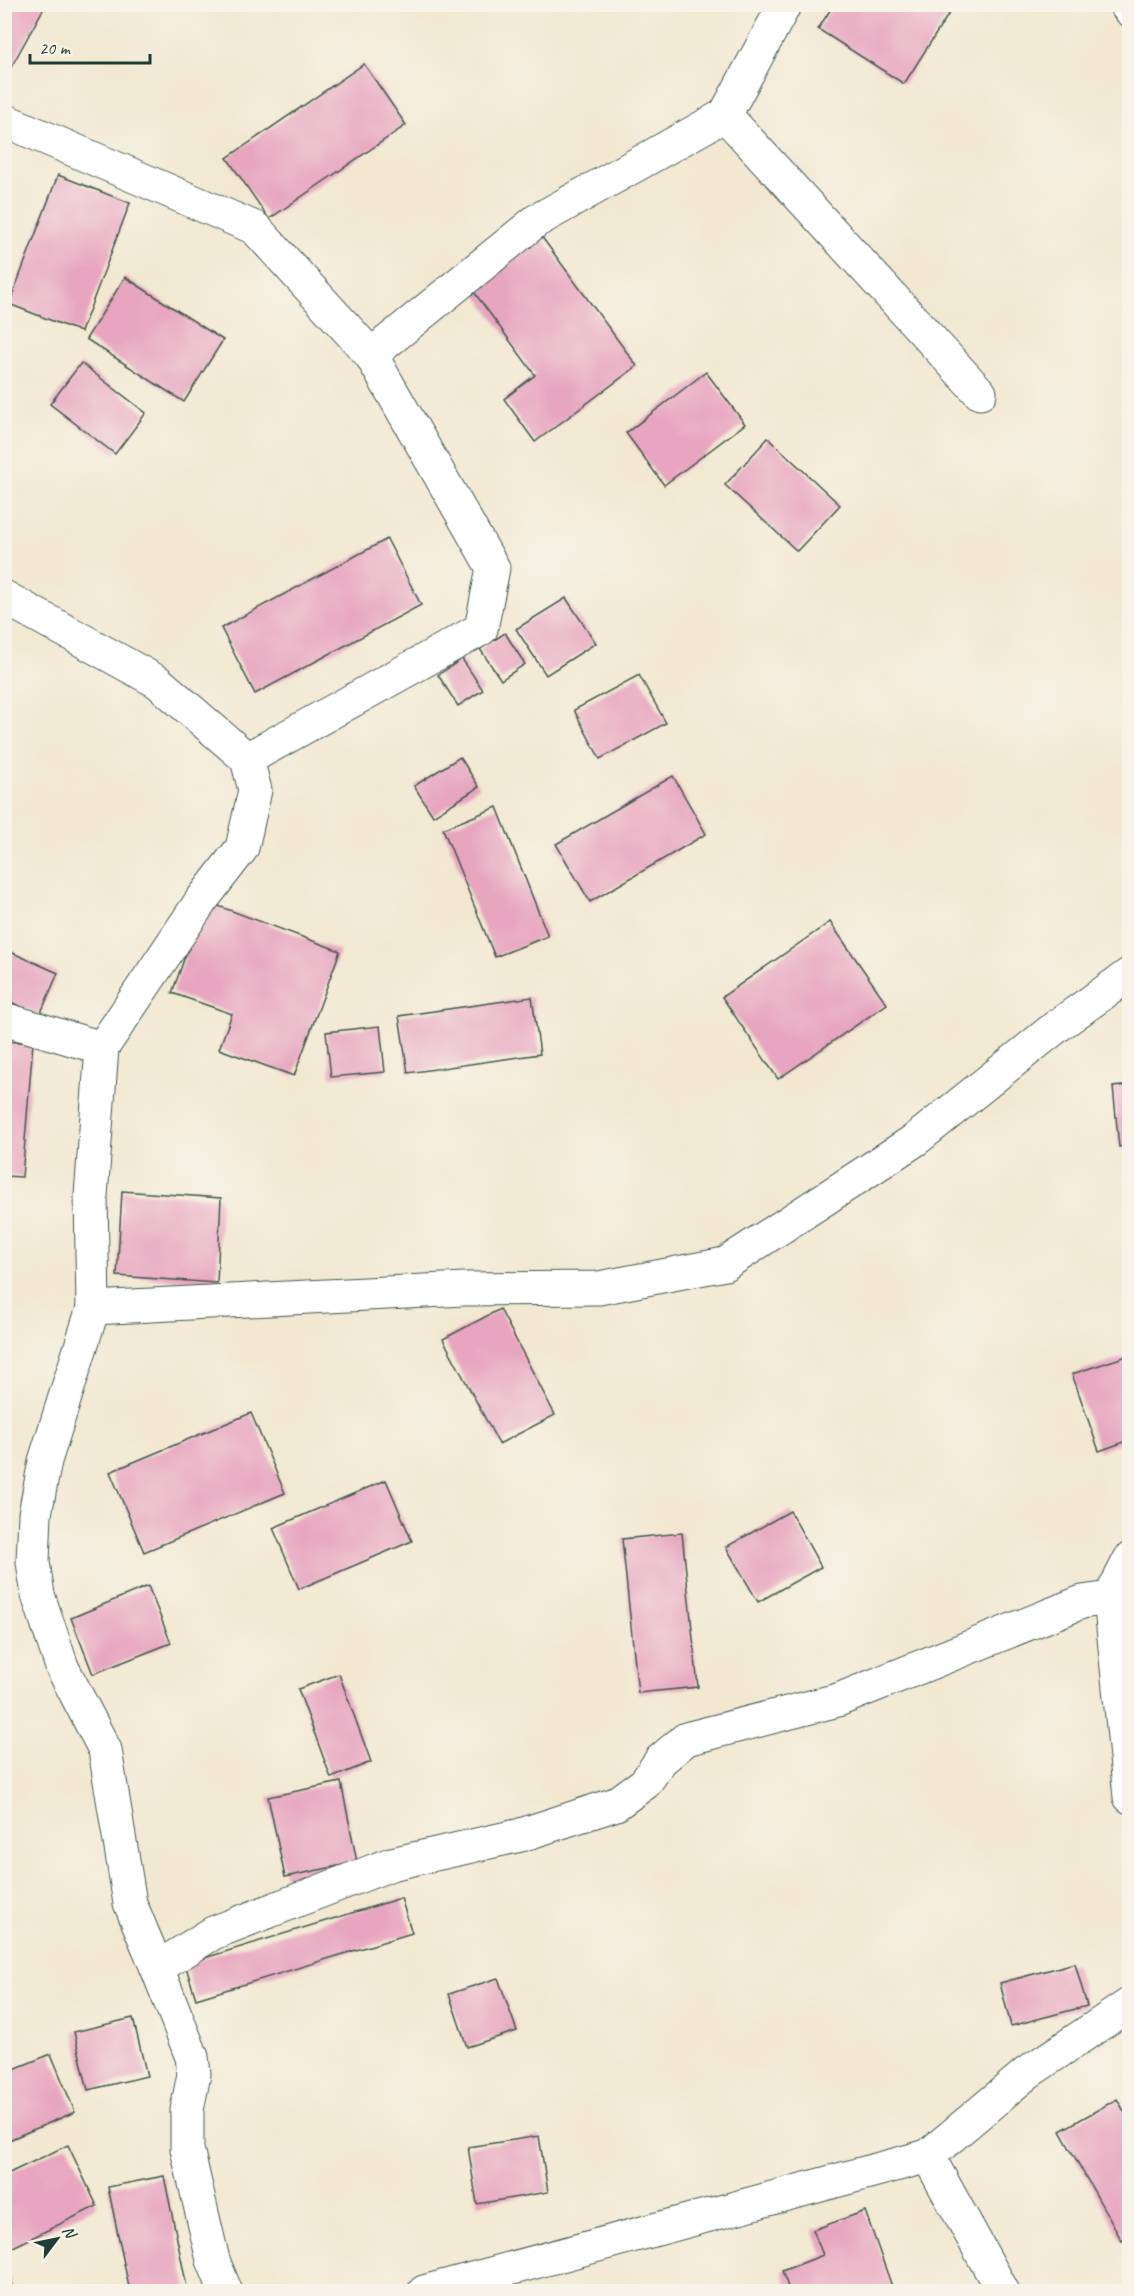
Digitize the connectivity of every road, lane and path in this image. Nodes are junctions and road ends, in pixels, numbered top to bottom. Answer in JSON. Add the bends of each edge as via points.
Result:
{"nodes":[{"id":1,"x":784,"y":4,"type":"edge"},
{"id":2,"x":1125,"y":4,"type":"edge"},
{"id":3,"x":1130,"y":10,"type":"edge"},
{"id":4,"x":725,"y":115,"type":"junction"},
{"id":5,"x":4,"y":120,"type":"edge"},
{"id":6,"x":370,"y":355,"type":"junction"},
{"id":7,"x":980,"y":393,"type":"dead end"},
{"id":8,"x":4,"y":597,"type":"edge"},
{"id":9,"x":247,"y":759,"type":"junction"},
{"id":10,"x":1130,"y":974,"type":"edge"},
{"id":11,"x":4,"y":1019,"type":"edge"},
{"id":12,"x":102,"y":1048,"type":"junction"},
{"id":13,"x":93,"y":1308,"type":"junction"},
{"id":14,"x":1130,"y":1559,"type":"edge"},
{"id":15,"x":1110,"y":1598,"type":"junction"},
{"id":16,"x":1130,"y":1797,"type":"edge"},
{"id":17,"x":157,"y":1968,"type":"junction"},
{"id":18,"x":1130,"y":2004,"type":"edge"},
{"id":19,"x":928,"y":2156,"type":"junction"},
{"id":20,"x":226,"y":2292,"type":"edge"},
{"id":21,"x":424,"y":2292,"type":"edge"},
{"id":22,"x":1004,"y":2292,"type":"edge"}],
"edges":[{"from":1,"to":4,"type":"street"},
{"from":2,"to":3,"type":"street"},
{"from":4,"to":6,"type":"street","via":[[536,221]]},
{"from":4,"to":7,"type":"street"},
{"from":5,"to":6,"type":"street","via":[[255,228]]},
{"from":6,"to":9,"type":"street","via":[[492,568],[481,628]]},
{"from":8,"to":9,"type":"street","via":[[158,682]]},
{"from":9,"to":12,"type":"street","via":[[255,790],[242,848],[201,901]]},
{"from":10,"to":13,"type":"street","via":[[1056,1027],[915,1140],[725,1264],[599,1288],[464,1289]]},
{"from":11,"to":12,"type":"street"},
{"from":12,"to":13,"type":"street","via":[[91,1196]]},
{"from":13,"to":17,"type":"street","via":[[45,1461],[35,1514],[33,1562],[38,1595],[62,1667],[105,1750],[130,1903]]},
{"from":14,"to":15,"type":"street"},
{"from":15,"to":16,"type":"street"},
{"from":15,"to":17,"type":"street","via":[[1082,1602],[838,1700],[686,1739],[661,1760],[645,1783],[616,1804],[521,1835],[391,1864],[213,1933]]},
{"from":17,"to":20,"type":"street","via":[[192,2057],[187,2150],[213,2260]]},
{"from":18,"to":19,"type":"street","via":[[1027,2073]]},
{"from":19,"to":21,"type":"street"},
{"from":19,"to":22,"type":"street"}]}
